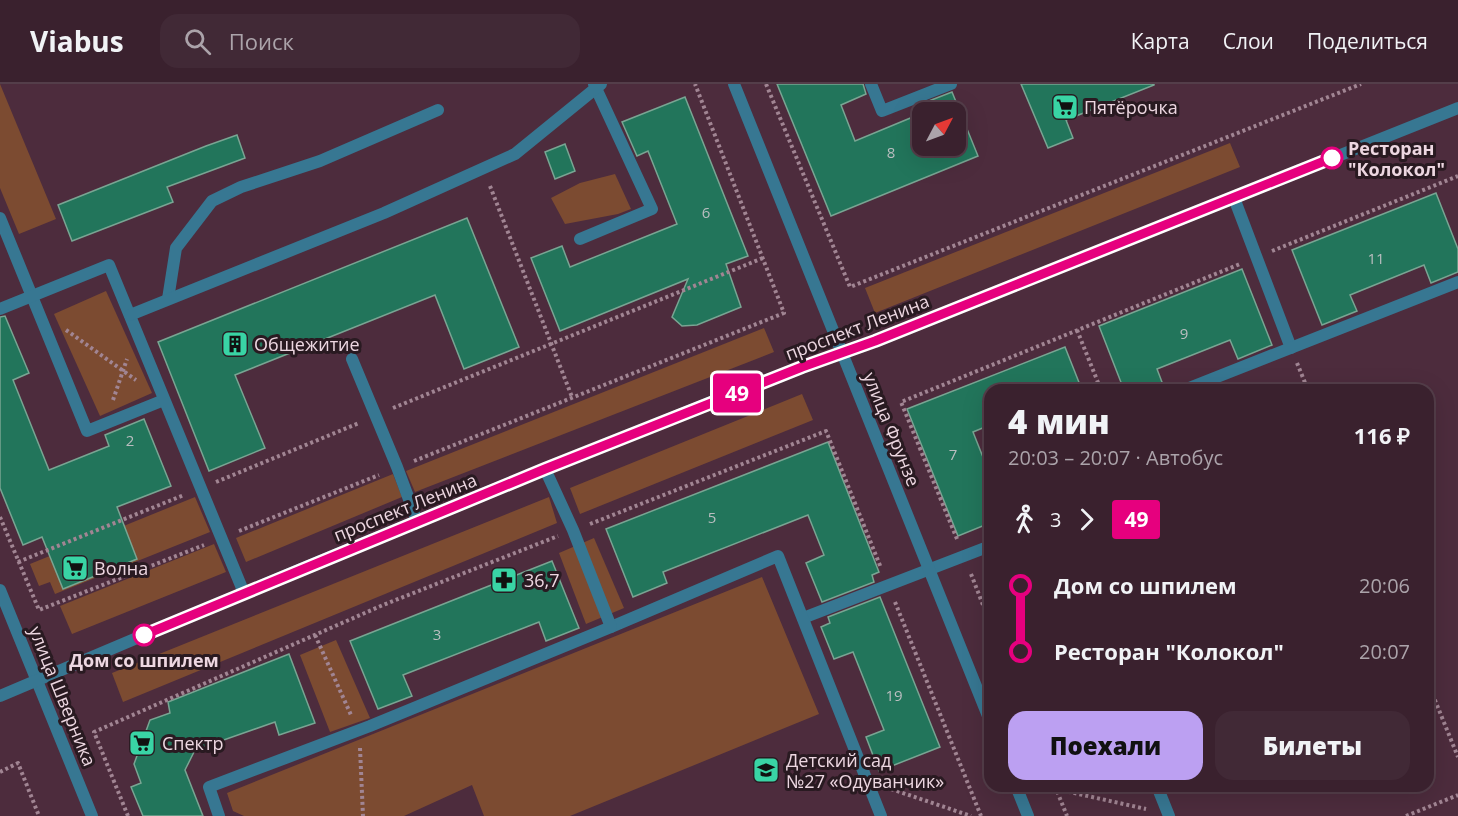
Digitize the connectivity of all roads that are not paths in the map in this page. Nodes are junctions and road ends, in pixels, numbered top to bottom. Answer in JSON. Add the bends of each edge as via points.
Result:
{"nodes":[{"id":1,"x":734,"y":84,"type":"edge"},
{"id":2,"x":871,"y":84,"type":"edge"},
{"id":3,"x":951,"y":84,"type":"edge"},
{"id":4,"x":597,"y":86,"type":"edge"},
{"id":5,"x":1458,"y":108,"type":"edge"},
{"id":6,"x":438,"y":110,"type":"dead end"},
{"id":7,"x":1234,"y":198,"type":"junction"},
{"id":8,"x":0,"y":218,"type":"edge"},
{"id":9,"x":580,"y":239,"type":"dead end"},
{"id":10,"x":1458,"y":282,"type":"edge"},
{"id":11,"x":32,"y":296,"type":"junction"},
{"id":12,"x":168,"y":299,"type":"junction"},
{"id":13,"x":0,"y":309,"type":"edge"},
{"id":14,"x":132,"y":320,"type":"junction"},
{"id":15,"x":1291,"y":348,"type":"junction"},
{"id":16,"x":842,"y":352,"type":"junction"},
{"id":17,"x":352,"y":359,"type":"dead end"},
{"id":18,"x":1199,"y":384,"type":"edge"},
{"id":19,"x":164,"y":400,"type":"junction"},
{"id":20,"x":545,"y":469,"type":"junction"},
{"id":21,"x":417,"y":521,"type":"junction"},
{"id":22,"x":984,"y":548,"type":"edge"},
{"id":23,"x":929,"y":569,"type":"junction"},
{"id":24,"x":0,"y":590,"type":"edge"},
{"id":25,"x":244,"y":593,"type":"junction"},
{"id":26,"x":803,"y":618,"type":"junction"},
{"id":27,"x":611,"y":627,"type":"junction"},
{"id":28,"x":37,"y":680,"type":"junction"},
{"id":29,"x":0,"y":696,"type":"edge"},
{"id":30,"x":984,"y":707,"type":"edge"},
{"id":31,"x":1018,"y":792,"type":"edge"},
{"id":32,"x":1159,"y":792,"type":"edge"},
{"id":33,"x":1169,"y":815,"type":"edge"},
{"id":34,"x":92,"y":816,"type":"edge"},
{"id":35,"x":219,"y":816,"type":"edge"},
{"id":36,"x":881,"y":816,"type":"edge"},
{"id":37,"x":1028,"y":816,"type":"edge"}],
"edges":[{"from":1,"to":16,"type":"street","name":"улица Фрунзе"},
{"from":2,"to":3,"type":"street","via":[[882,111]]},
{"from":4,"to":9,"type":"street","via":[[652,209]]},
{"from":4,"to":12,"type":"street","via":[[515,154],[384,213]]},
{"from":5,"to":7,"type":"street","name":"проспект Ленина"},
{"from":6,"to":12,"type":"street","via":[[321,161],[241,187],[212,201],[176,248]]},
{"from":7,"to":15,"type":"street"},
{"from":7,"to":16,"type":"street","name":"проспект Ленина"},
{"from":8,"to":11,"type":"street"},
{"from":10,"to":15,"type":"street"},
{"from":11,"to":13,"type":"street"},
{"from":11,"to":14,"type":"street","via":[[109,265]]},
{"from":11,"to":19,"type":"street","via":[[87,431]]},
{"from":12,"to":14,"type":"street"},
{"from":14,"to":19,"type":"street"},
{"from":15,"to":18,"type":"street"},
{"from":16,"to":20,"type":"street","name":"проспект Ленина"},
{"from":16,"to":23,"type":"street","name":"улица Фрунзе"},
{"from":17,"to":21,"type":"street"},
{"from":19,"to":25,"type":"street"},
{"from":20,"to":21,"type":"street","name":"проспект Ленина"},
{"from":20,"to":27,"type":"street"},
{"from":21,"to":25,"type":"street","name":"проспект Ленина"},
{"from":22,"to":23,"type":"street"},
{"from":23,"to":26,"type":"street"},
{"from":23,"to":30,"type":"street","name":"улица Фрунзе"},
{"from":24,"to":28,"type":"street","name":"улица Шверника"},
{"from":25,"to":28,"type":"street","name":"проспект Ленина"},
{"from":26,"to":27,"type":"street","via":[[778,556]]},
{"from":26,"to":36,"type":"street"},
{"from":27,"to":35,"type":"street","via":[[359,731],[209,787]]},
{"from":28,"to":29,"type":"street","name":"проспект Ленина"},
{"from":28,"to":34,"type":"street","name":"улица Шверника"},
{"from":31,"to":37,"type":"street"},
{"from":32,"to":33,"type":"street"}]}
